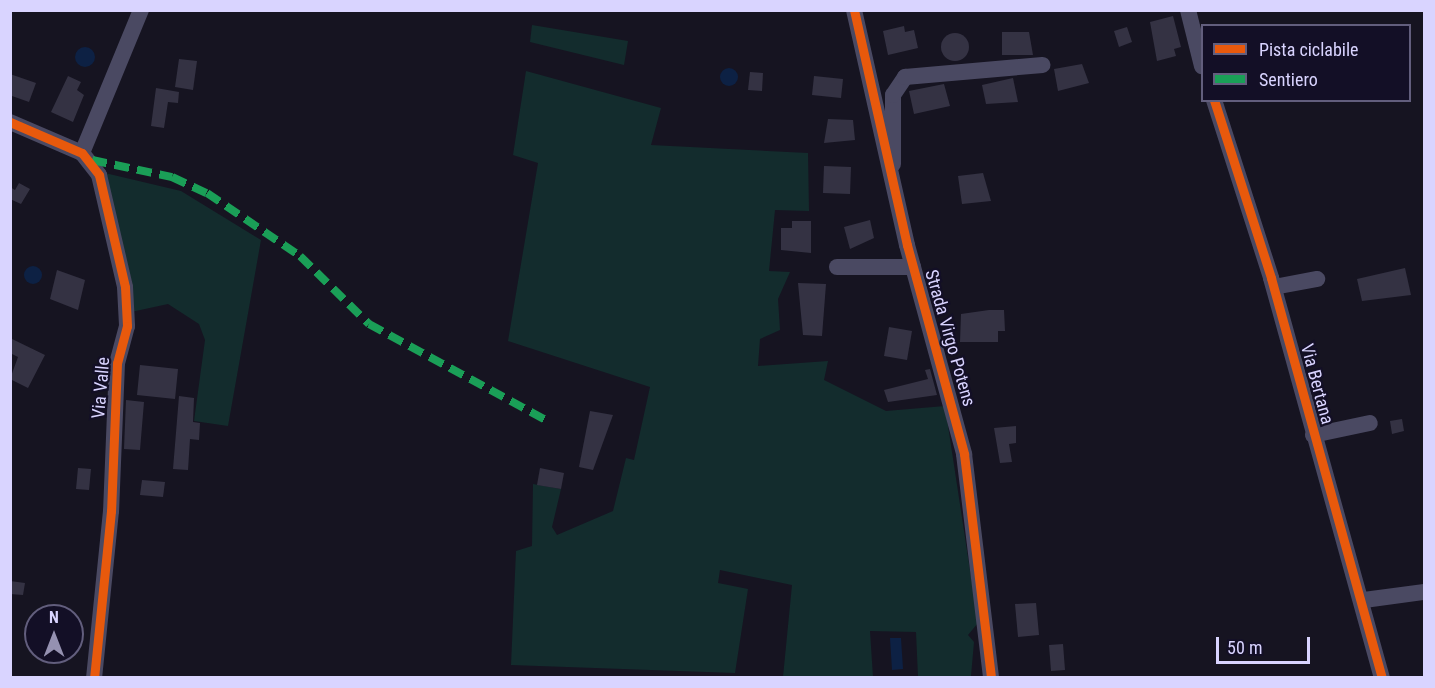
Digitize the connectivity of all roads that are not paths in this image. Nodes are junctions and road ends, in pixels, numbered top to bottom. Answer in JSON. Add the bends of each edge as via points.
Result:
{"nodes":[{"id":1,"x":141,"y":10,"type":"edge"},
{"id":2,"x":854,"y":10,"type":"edge"},
{"id":3,"x":1188,"y":10,"type":"edge"},
{"id":4,"x":1201,"y":59,"type":"edge"},
{"id":5,"x":1042,"y":65,"type":"dead end"},
{"id":6,"x":1215,"y":102,"type":"edge"},
{"id":7,"x":10,"y":122,"type":"edge"},
{"id":8,"x":82,"y":153,"type":"junction"},
{"id":9,"x":891,"y":174,"type":"junction"},
{"id":10,"x":837,"y":267,"type":"dead end"},
{"id":11,"x":913,"y":267,"type":"junction"},
{"id":12,"x":1317,"y":279,"type":"dead end"},
{"id":13,"x":1274,"y":287,"type":"junction"},
{"id":14,"x":1370,"y":423,"type":"dead end"},
{"id":15,"x":1314,"y":435,"type":"junction"},
{"id":16,"x":1425,"y":592,"type":"edge"},
{"id":17,"x":1364,"y":600,"type":"junction"},
{"id":18,"x":94,"y":678,"type":"edge"},
{"id":19,"x":991,"y":678,"type":"edge"},
{"id":20,"x":1382,"y":678,"type":"edge"}],
"edges":[{"from":1,"to":8,"type":"street"},
{"from":2,"to":9,"type":"street","name":"Strada Virgo Potens"},
{"from":3,"to":4,"type":"street"},
{"from":5,"to":9,"type":"street","via":[[918,72],[900,80],[893,95]]},
{"from":6,"to":13,"type":"street","name":"Via Bertana"},
{"from":7,"to":8,"type":"street"},
{"from":8,"to":18,"type":"street","name":"Via Valle","via":[[99,175],[114,225],[127,326],[117,363],[111,511]]},
{"from":9,"to":11,"type":"street","name":"Strada Virgo Potens"},
{"from":10,"to":11,"type":"street"},
{"from":11,"to":19,"type":"street","name":"Strada Virgo Potens","via":[[964,454]]},
{"from":12,"to":13,"type":"street"},
{"from":13,"to":15,"type":"street","name":"Via Bertana"},
{"from":14,"to":15,"type":"street"},
{"from":15,"to":17,"type":"street","name":"Via Bertana"},
{"from":16,"to":17,"type":"street"},
{"from":17,"to":20,"type":"street","name":"Via Bertana"}]}
